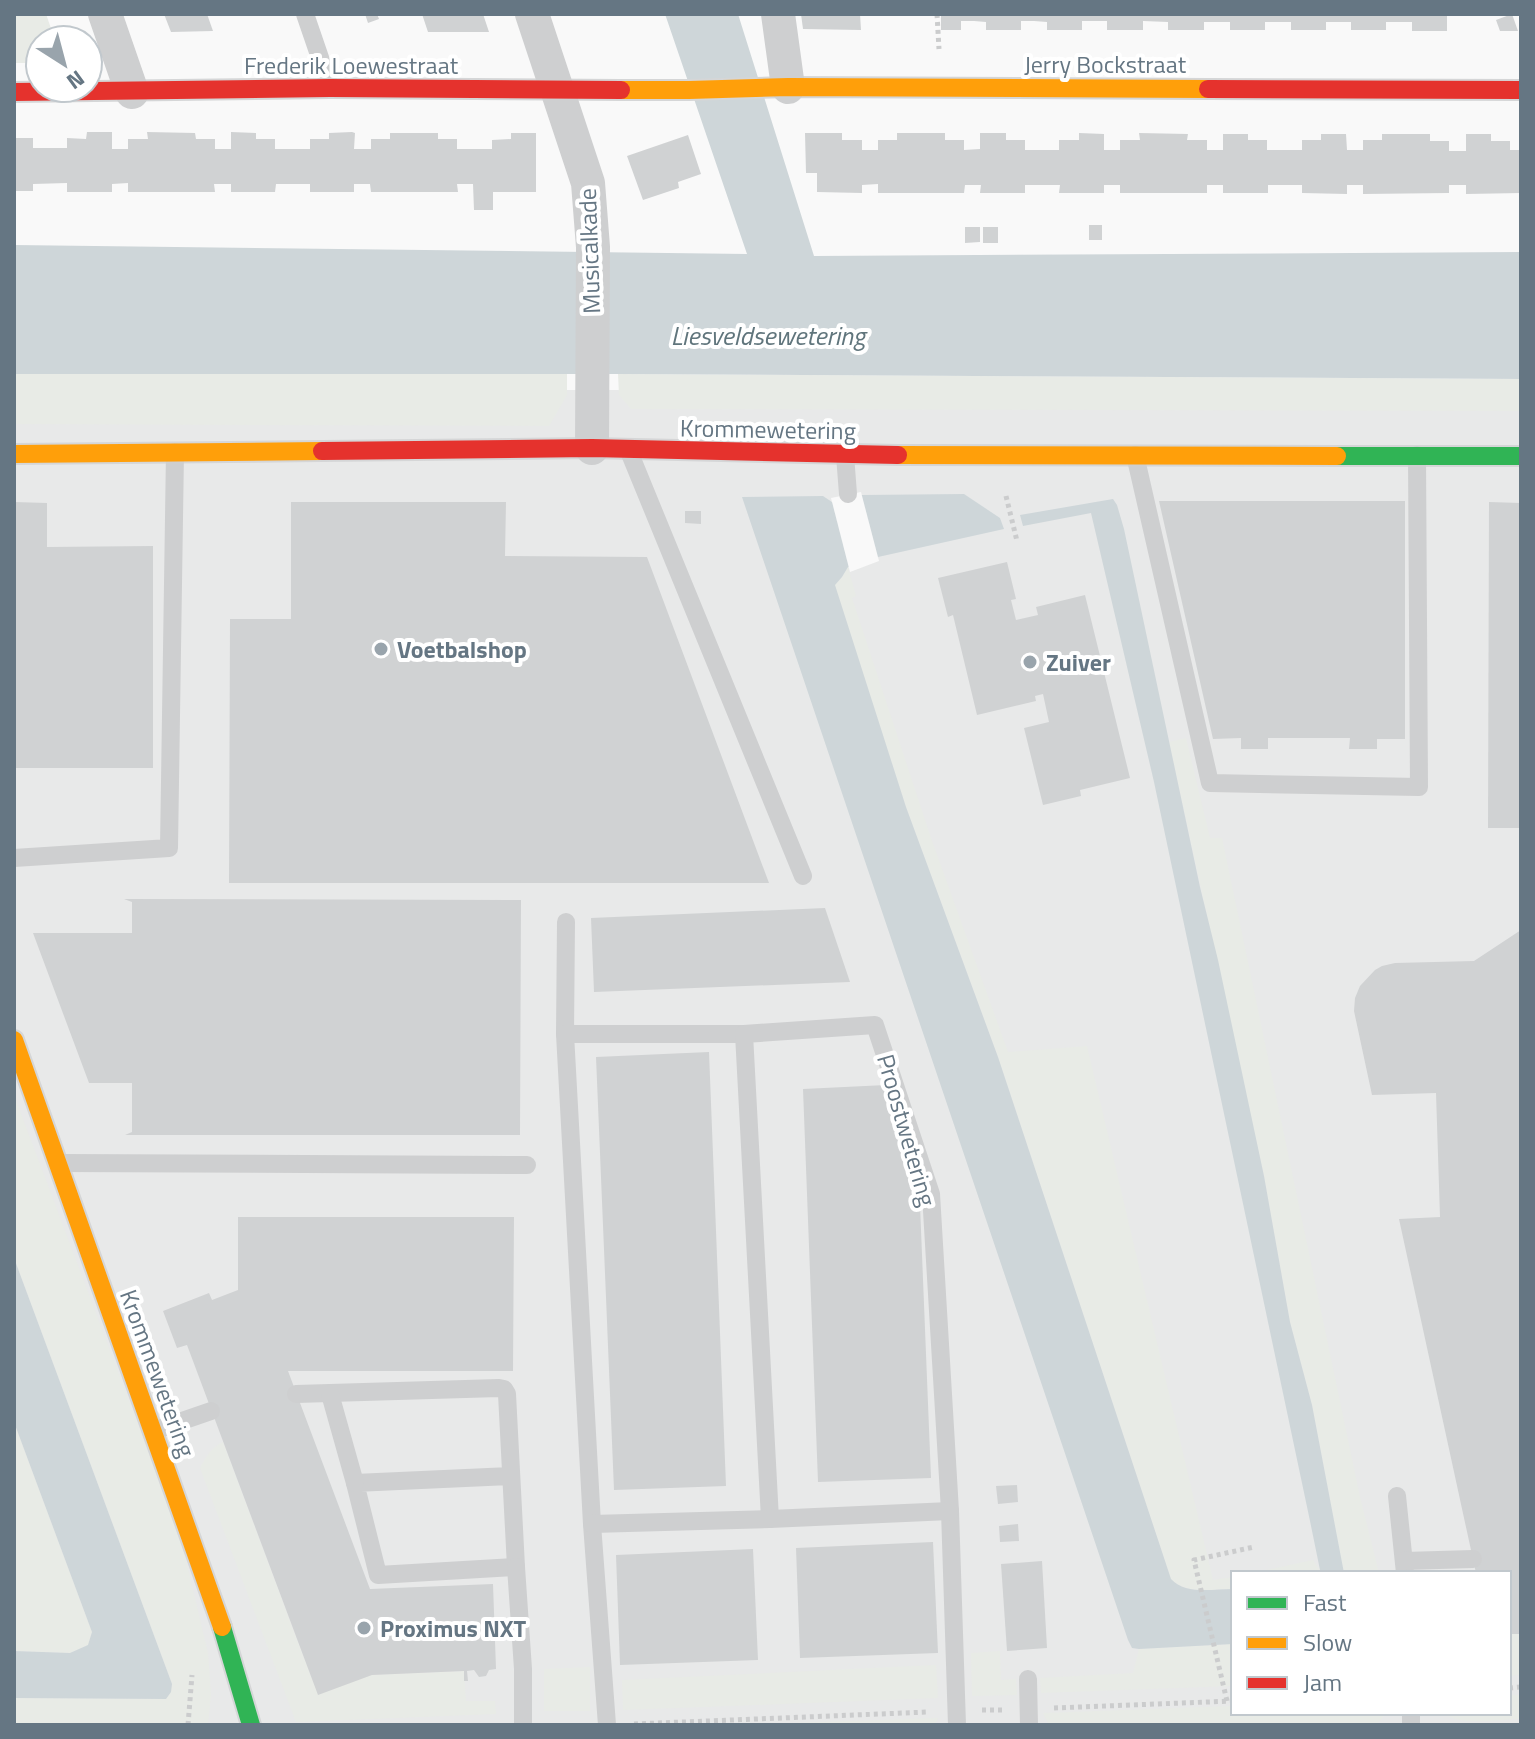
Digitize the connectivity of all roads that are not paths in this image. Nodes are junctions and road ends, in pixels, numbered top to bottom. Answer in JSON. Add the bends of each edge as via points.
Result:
{"nodes":[{"id":1,"x":105,"y":14,"type":"edge"},
{"id":2,"x":305,"y":14,"type":"edge"},
{"id":3,"x":532,"y":14,"type":"edge"},
{"id":4,"x":778,"y":14,"type":"edge"},
{"id":5,"x":776,"y":87,"type":"junction"},
{"id":6,"x":330,"y":88,"type":"junction"},
{"id":7,"x":558,"y":89,"type":"junction"},
{"id":8,"x":689,"y":90,"type":"joint"},
{"id":9,"x":1521,"y":90,"type":"edge"},
{"id":10,"x":14,"y":92,"type":"edge"},
{"id":11,"x":132,"y":92,"type":"junction"},
{"id":12,"x":592,"y":448,"type":"junction"},
{"id":13,"x":628,"y":449,"type":"junction"},
{"id":14,"x":175,"y":452,"type":"junction"},
{"id":15,"x":14,"y":454,"type":"edge"},
{"id":16,"x":845,"y":455,"type":"junction"},
{"id":17,"x":1135,"y":455,"type":"junction"},
{"id":18,"x":1417,"y":455,"type":"junction"},
{"id":19,"x":1521,"y":456,"type":"edge"},
{"id":20,"x":848,"y":494,"type":"dead end"},
{"id":21,"x":14,"y":858,"type":"edge"},
{"id":22,"x":803,"y":876,"type":"dead end"},
{"id":23,"x":566,"y":922,"type":"dead end"},
{"id":24,"x":565,"y":1034,"type":"junction"},
{"id":25,"x":744,"y":1034,"type":"junction"},
{"id":26,"x":14,"y":1040,"type":"edge"},
{"id":27,"x":58,"y":1163,"type":"junction"},
{"id":28,"x":527,"y":1165,"type":"dead end"},
{"id":29,"x":296,"y":1394,"type":"dead end"},
{"id":30,"x":330,"y":1394,"type":"junction"},
{"id":31,"x":211,"y":1411,"type":"dead end"},
{"id":32,"x":153,"y":1431,"type":"junction"},
{"id":33,"x":511,"y":1476,"type":"junction"},
{"id":34,"x":355,"y":1483,"type":"junction"},
{"id":35,"x":1397,"y":1496,"type":"dead end"},
{"id":36,"x":950,"y":1511,"type":"junction"},
{"id":37,"x":770,"y":1519,"type":"junction"},
{"id":38,"x":592,"y":1524,"type":"junction"},
{"id":39,"x":1473,"y":1559,"type":"dead end"},
{"id":40,"x":516,"y":1567,"type":"junction"},
{"id":41,"x":1405,"y":1567,"type":"edge"},
{"id":42,"x":1028,"y":1679,"type":"dead end"},
{"id":43,"x":1029,"y":1717,"type":"edge"},
{"id":44,"x":957,"y":1718,"type":"edge"},
{"id":45,"x":251,"y":1725,"type":"edge"},
{"id":46,"x":523,"y":1725,"type":"edge"},
{"id":47,"x":607,"y":1725,"type":"edge"}],
"edges":[{"from":1,"to":11,"type":"street"},
{"from":2,"to":6,"type":"lane"},
{"from":3,"to":7,"type":"street","name":"Musicalkade"},
{"from":4,"to":5,"type":"street"},
{"from":5,"to":8,"type":"street","name":"Jerry Bockstraat"},
{"from":5,"to":9,"type":"street","name":"Jerry Bockstraat"},
{"from":6,"to":7,"type":"street","name":"Frederik Loewestraat"},
{"from":6,"to":11,"type":"street","name":"Frederik Loewestraat"},
{"from":7,"to":8,"type":"street","name":"Frederik Loewestraat"},
{"from":7,"to":12,"type":"street","name":"Musicalkade","via":[[588,183],[593,247]]},
{"from":10,"to":11,"type":"street","name":"Frederik Loewestraat"},
{"from":12,"to":13,"type":"street","name":"Krommewetering"},
{"from":12,"to":14,"type":"street","name":"Krommewetering"},
{"from":13,"to":16,"type":"street","name":"Krommewetering"},
{"from":13,"to":22,"type":"lane"},
{"from":14,"to":15,"type":"street","name":"Krommewetering"},
{"from":14,"to":21,"type":"lane","via":[[169,848]]},
{"from":16,"to":17,"type":"street","name":"Krommewetering"},
{"from":16,"to":20,"type":"lane"},
{"from":17,"to":18,"type":"street","name":"Krommewetering"},
{"from":17,"to":18,"type":"lane","via":[[1210,783],[1419,787]]},
{"from":18,"to":19,"type":"street","name":"Krommewetering"},
{"from":23,"to":24,"type":"lane"},
{"from":24,"to":25,"type":"lane","name":"Proostwetering"},
{"from":24,"to":38,"type":"lane"},
{"from":25,"to":36,"type":"lane","name":"Proostwetering","via":[[875,1025],[931,1194]]},
{"from":25,"to":37,"type":"lane"},
{"from":26,"to":27,"type":"street","name":"Krommewetering"},
{"from":27,"to":28,"type":"lane"},
{"from":27,"to":32,"type":"street","name":"Krommewetering"},
{"from":29,"to":30,"type":"lane"},
{"from":30,"to":33,"type":"lane","via":[[504,1389]]},
{"from":30,"to":34,"type":"lane"},
{"from":31,"to":32,"type":"lane"},
{"from":32,"to":45,"type":"street","name":"Krommewetering"},
{"from":33,"to":34,"type":"lane"},
{"from":33,"to":40,"type":"lane"},
{"from":34,"to":40,"type":"lane","via":[[378,1575]]},
{"from":35,"to":41,"type":"lane"},
{"from":36,"to":37,"type":"lane"},
{"from":36,"to":44,"type":"lane","name":"Proostwetering"},
{"from":37,"to":38,"type":"lane"},
{"from":38,"to":47,"type":"lane"},
{"from":39,"to":41,"type":"lane"},
{"from":40,"to":46,"type":"lane"},
{"from":42,"to":43,"type":"lane"}]}
